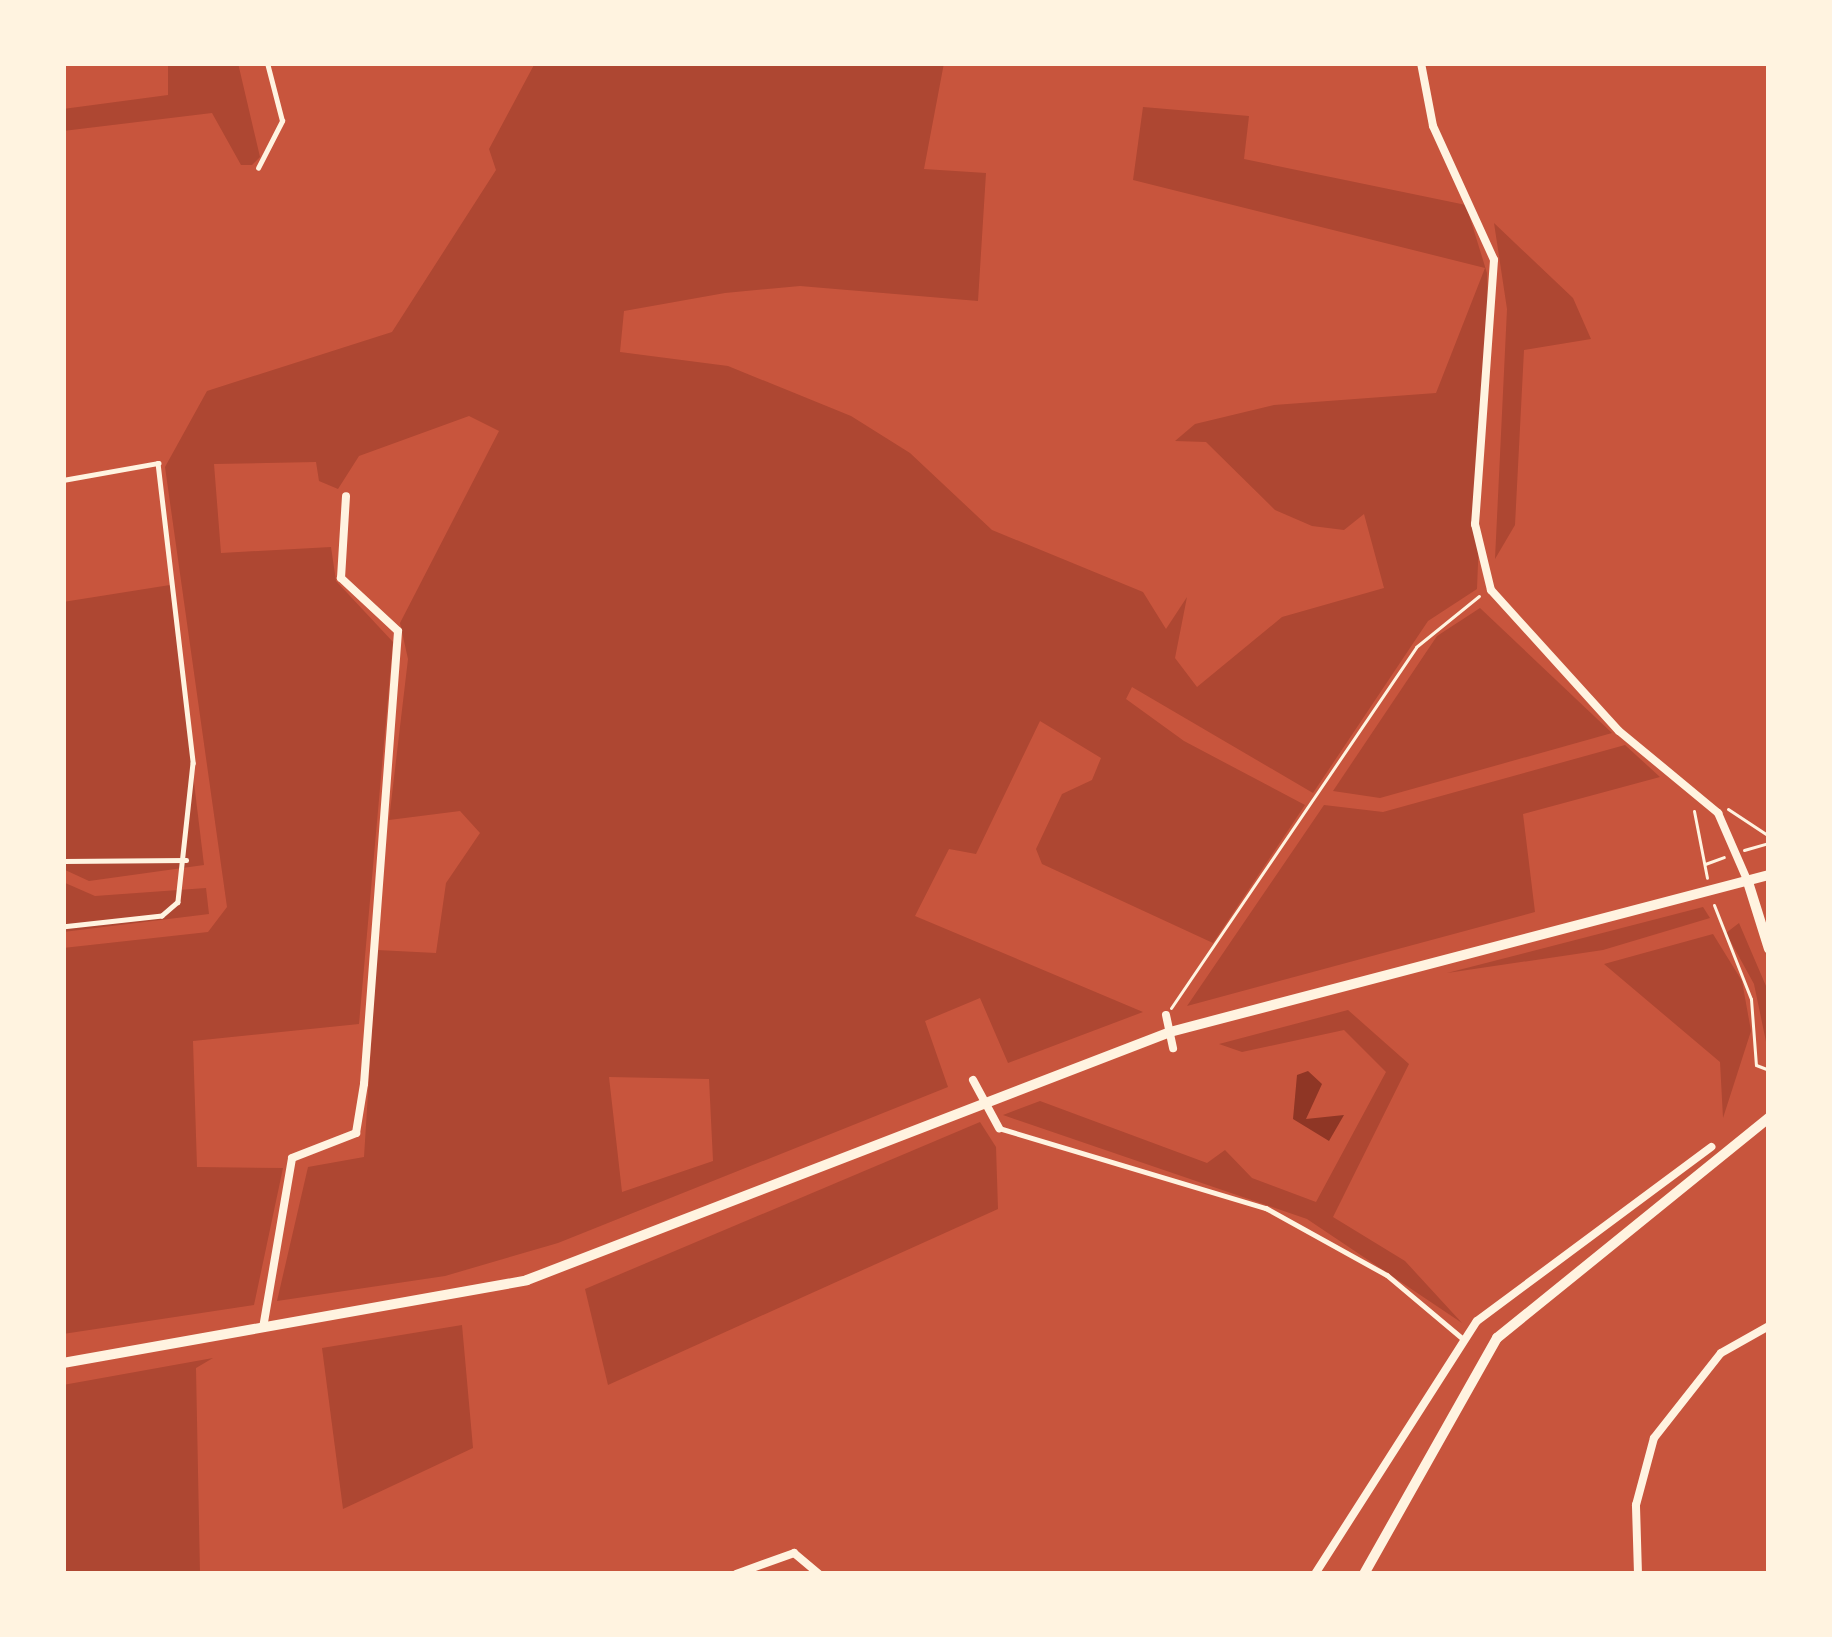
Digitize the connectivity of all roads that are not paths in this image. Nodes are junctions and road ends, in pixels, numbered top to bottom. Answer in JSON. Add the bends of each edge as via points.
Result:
{"nodes":[{"id":1,"x":267,"y":63,"type":"edge"},
{"id":2,"x":1420,"y":63,"type":"edge"},
{"id":3,"x":259,"y":168,"type":"dead end"},
{"id":4,"x":63,"y":480,"type":"edge"},
{"id":5,"x":346,"y":496,"type":"dead end"},
{"id":6,"x":186,"y":860,"type":"junction"},
{"id":7,"x":63,"y":861,"type":"edge"},
{"id":8,"x":1769,"y":875,"type":"edge"},
{"id":9,"x":1748,"y":882,"type":"junction"},
{"id":10,"x":63,"y":927,"type":"edge"},
{"id":11,"x":1769,"y":949,"type":"edge"},
{"id":12,"x":1166,"y":1015,"type":"road end"},
{"id":13,"x":1170,"y":1032,"type":"junction"},
{"id":14,"x":1173,"y":1048,"type":"dead end"},
{"id":15,"x":973,"y":1080,"type":"dead end"},
{"id":16,"x":980,"y":1097,"type":"junction"},
{"id":17,"x":1769,"y":1118,"type":"edge"},
{"id":18,"x":999,"y":1128,"type":"joint"},
{"id":19,"x":1712,"y":1147,"type":"dead end"},
{"id":20,"x":1769,"y":1325,"type":"edge"},
{"id":21,"x":263,"y":1328,"type":"junction"},
{"id":22,"x":1462,"y":1338,"type":"junction"},
{"id":23,"x":63,"y":1363,"type":"edge"},
{"id":24,"x":736,"y":1574,"type":"edge"},
{"id":25,"x":819,"y":1574,"type":"edge"},
{"id":26,"x":1315,"y":1574,"type":"edge"},
{"id":27,"x":1364,"y":1574,"type":"edge"},
{"id":28,"x":1638,"y":1574,"type":"edge"}],
"edges":[{"from":1,"to":3,"type":"lane","via":[[282,121]]},
{"from":2,"to":9,"type":"street","via":[[1432,127],[1494,260],[1475,524],[1492,590],[1726,825]]},
{"from":4,"to":6,"type":"lane","via":[[158,463],[193,763]]},
{"from":5,"to":21,"type":"street","via":[[341,578],[398,631],[364,1084],[356,1133],[292,1158]]},
{"from":6,"to":7,"type":"lane"},
{"from":6,"to":10,"type":"lane","via":[[185,889],[162,916]]},
{"from":8,"to":9,"type":"main road"},
{"from":9,"to":11,"type":"main road"},
{"from":9,"to":13,"type":"main road"},
{"from":12,"to":13,"type":"street"},
{"from":13,"to":14,"type":"street"},
{"from":13,"to":16,"type":"main road"},
{"from":15,"to":16,"type":"street"},
{"from":16,"to":18,"type":"street"},
{"from":16,"to":21,"type":"main road","via":[[527,1280]]},
{"from":17,"to":27,"type":"main road","via":[[1497,1338]]},
{"from":18,"to":22,"type":"lane","via":[[1266,1208],[1387,1275]]},
{"from":19,"to":22,"type":"street"},
{"from":20,"to":28,"type":"street","via":[[1721,1353],[1654,1438],[1636,1505]]},
{"from":21,"to":23,"type":"main road"},
{"from":22,"to":26,"type":"street"},
{"from":24,"to":25,"type":"street","via":[[794,1553]]}]}
